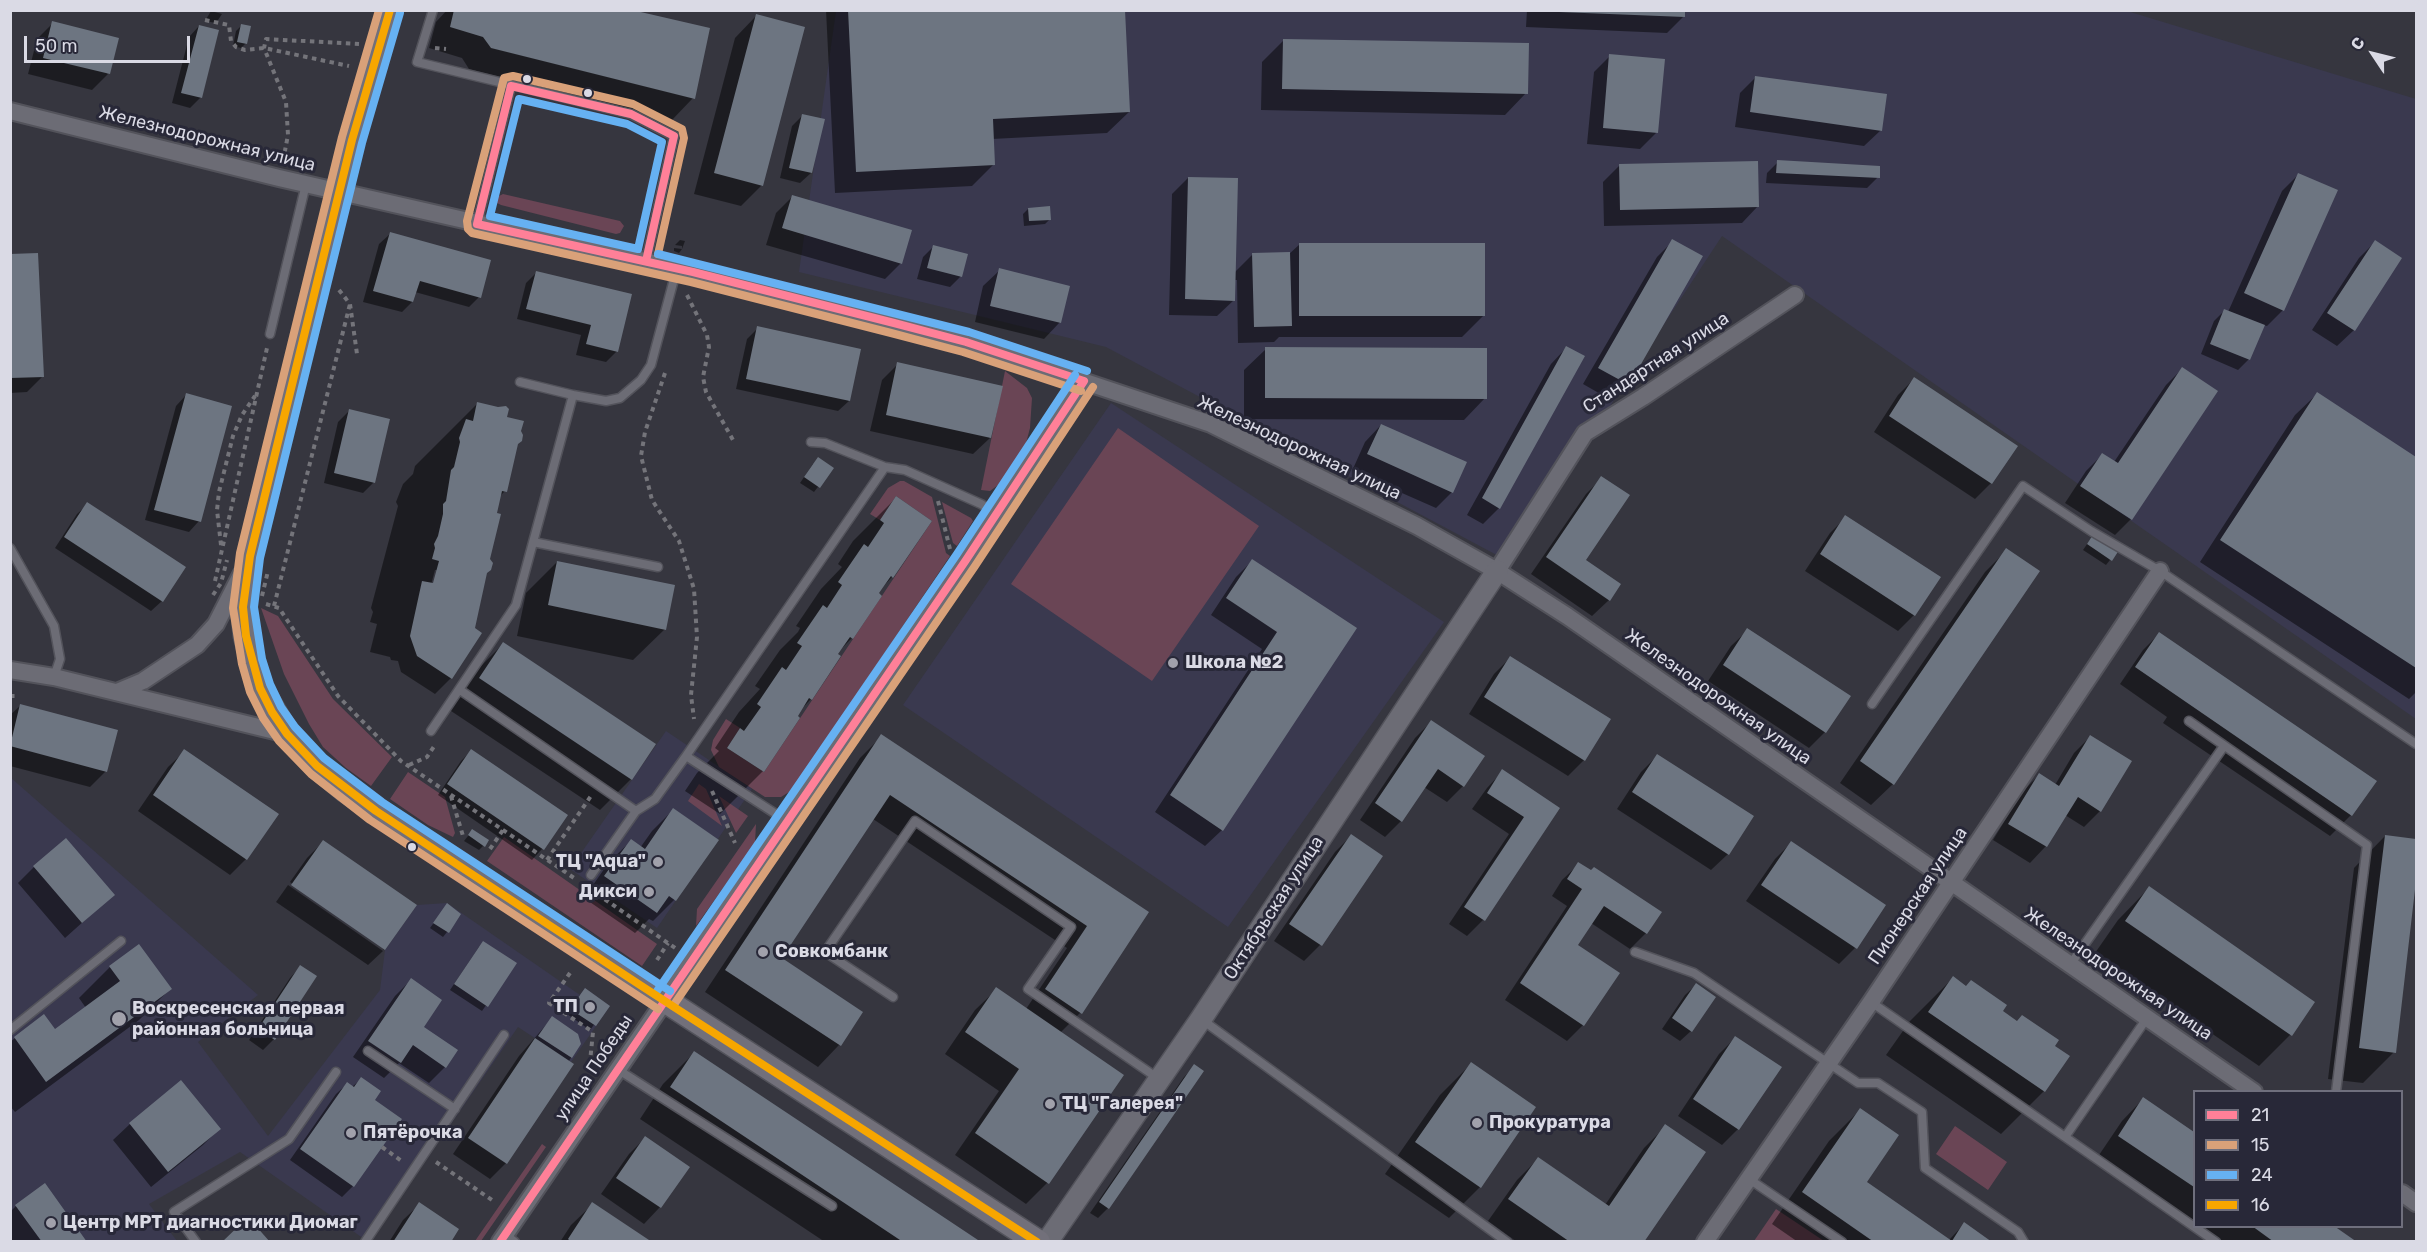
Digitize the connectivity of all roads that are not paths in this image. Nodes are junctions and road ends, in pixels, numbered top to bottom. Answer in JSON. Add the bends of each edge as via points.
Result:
{"nodes":[{"id":1,"x":390,"y":10,"type":"edge"},
{"id":2,"x":433,"y":10,"type":"edge"},
{"id":3,"x":511,"y":86,"type":"junction"},
{"id":4,"x":10,"y":111,"type":"edge"},
{"id":5,"x":306,"y":184,"type":"junction"},
{"id":6,"x":477,"y":224,"type":"junction"},
{"id":7,"x":646,"y":261,"type":"junction"},
{"id":8,"x":677,"y":268,"type":"junction"},
{"id":9,"x":1795,"y":295,"type":"dead end"},
{"id":10,"x":270,"y":334,"type":"road end"},
{"id":11,"x":1084,"y":381,"type":"junction"},
{"id":12,"x":520,"y":382,"type":"dead end"},
{"id":13,"x":573,"y":395,"type":"junction"},
{"id":14,"x":811,"y":442,"type":"dead end"},
{"id":15,"x":885,"y":467,"type":"junction"},
{"id":16,"x":996,"y":513,"type":"junction"},
{"id":17,"x":533,"y":542,"type":"junction"},
{"id":18,"x":10,"y":548,"type":"edge"},
{"id":19,"x":250,"y":556,"type":"junction"},
{"id":20,"x":658,"y":567,"type":"dead end"},
{"id":21,"x":1497,"y":571,"type":"junction"},
{"id":22,"x":2160,"y":571,"type":"junction"},
{"id":23,"x":10,"y":670,"type":"edge"},
{"id":24,"x":54,"y":677,"type":"junction"},
{"id":25,"x":460,"y":690,"type":"junction"},
{"id":26,"x":117,"y":692,"type":"junction"},
{"id":27,"x":1872,"y":704,"type":"dead end"},
{"id":28,"x":2189,"y":722,"type":"dead end"},
{"id":29,"x":431,"y":731,"type":"dead end"},
{"id":30,"x":287,"y":734,"type":"junction"},
{"id":31,"x":2416,"y":744,"type":"edge"},
{"id":32,"x":2224,"y":746,"type":"junction"},
{"id":33,"x":687,"y":756,"type":"junction"},
{"id":34,"x":636,"y":811,"type":"junction"},
{"id":35,"x":787,"y":821,"type":"junction"},
{"id":36,"x":591,"y":875,"type":"dead end"},
{"id":37,"x":1950,"y":882,"type":"junction"},
{"id":38,"x":122,"y":941,"type":"dead end"},
{"id":39,"x":1635,"y":952,"type":"dead end"},
{"id":40,"x":2070,"y":965,"type":"junction"},
{"id":41,"x":893,"y":997,"type":"dead end"},
{"id":42,"x":664,"y":1000,"type":"junction"},
{"id":43,"x":1870,"y":1002,"type":"junction"},
{"id":44,"x":2146,"y":1018,"type":"junction"},
{"id":45,"x":1201,"y":1019,"type":"junction"},
{"id":46,"x":10,"y":1030,"type":"edge"},
{"id":47,"x":504,"y":1035,"type":"dead end"},
{"id":48,"x":368,"y":1051,"type":"dead end"},
{"id":49,"x":1829,"y":1063,"type":"junction"},
{"id":50,"x":617,"y":1069,"type":"junction"},
{"id":51,"x":336,"y":1072,"type":"dead end"},
{"id":52,"x":1159,"y":1079,"type":"junction"},
{"id":53,"x":2251,"y":1090,"type":"edge"},
{"id":54,"x":2336,"y":1090,"type":"edge"},
{"id":55,"x":455,"y":1109,"type":"junction"},
{"id":56,"x":2065,"y":1137,"type":"junction"},
{"id":57,"x":1749,"y":1179,"type":"junction"},
{"id":58,"x":2403,"y":1193,"type":"edge"},
{"id":59,"x":2416,"y":1203,"type":"edge"},
{"id":60,"x":832,"y":1206,"type":"dead end"},
{"id":61,"x":2193,"y":1226,"type":"edge"},
{"id":62,"x":2196,"y":1228,"type":"edge"},
{"id":63,"x":506,"y":1239,"type":"edge"},
{"id":64,"x":196,"y":1242,"type":"edge"},
{"id":65,"x":365,"y":1242,"type":"edge"},
{"id":66,"x":1038,"y":1242,"type":"edge"},
{"id":67,"x":1047,"y":1242,"type":"edge"},
{"id":68,"x":1507,"y":1242,"type":"edge"},
{"id":69,"x":1705,"y":1242,"type":"edge"},
{"id":70,"x":1842,"y":1242,"type":"edge"},
{"id":71,"x":2024,"y":1242,"type":"edge"},
{"id":72,"x":2216,"y":1242,"type":"edge"}],
"edges":[{"from":1,"to":19,"type":"main road","bridge":true,"via":[[349,152]]},
{"from":2,"to":3,"type":"lane","via":[[417,62]]},
{"from":3,"to":6,"type":"lane"},
{"from":3,"to":7,"type":"lane","via":[[631,114],[674,136]]},
{"from":4,"to":5,"type":"street","name":"Железнодорожная улица"},
{"from":5,"to":6,"type":"street","name":"Железнодорожная улица"},
{"from":5,"to":10,"type":"lane"},
{"from":6,"to":7,"type":"street","name":"Железнодорожная улица"},
{"from":7,"to":8,"type":"street","name":"Железнодорожная улица"},
{"from":8,"to":11,"type":"street","name":"Железнодорожная улица","via":[[966,342]]},
{"from":8,"to":13,"type":"lane","via":[[651,365],[640,380],[620,398],[606,401]]},
{"from":9,"to":21,"type":"street","name":"Стандартная улица","via":[[1585,433]]},
{"from":11,"to":16,"type":"street","name":"улица Победы"},
{"from":11,"to":21,"type":"street","name":"Железнодорожная улица","via":[[1211,424],[1417,526]]},
{"from":12,"to":13,"type":"lane"},
{"from":13,"to":17,"type":"lane"},
{"from":14,"to":15,"type":"lane","via":[[825,443]]},
{"from":15,"to":16,"type":"lane","via":[[905,470]]},
{"from":15,"to":33,"type":"lane"},
{"from":16,"to":35,"type":"street","name":"улица Победы"},
{"from":17,"to":20,"type":"lane"},
{"from":17,"to":25,"type":"lane","via":[[516,605]]},
{"from":18,"to":24,"type":"lane","via":[[54,626],[60,659]]},
{"from":19,"to":26,"type":"street","via":[[220,617],[197,645],[143,681]]},
{"from":19,"to":30,"type":"main road","via":[[243,607],[246,636],[260,688]]},
{"from":21,"to":37,"type":"street","name":"Железнодорожная улица"},
{"from":21,"to":45,"type":"street","name":"Октябрьская улица"},
{"from":22,"to":27,"type":"lane","via":[[2023,486]]},
{"from":22,"to":31,"type":"lane"},
{"from":22,"to":37,"type":"street","name":"Пионерская улица"},
{"from":23,"to":24,"type":"street"},
{"from":24,"to":26,"type":"street"},
{"from":25,"to":29,"type":"lane"},
{"from":25,"to":34,"type":"lane"},
{"from":26,"to":30,"type":"street"},
{"from":28,"to":32,"type":"lane"},
{"from":30,"to":42,"type":"main road","via":[[346,790]]},
{"from":32,"to":40,"type":"lane"},
{"from":32,"to":54,"type":"lane","via":[[2367,845]]},
{"from":33,"to":34,"type":"lane","via":[[656,800]]},
{"from":33,"to":35,"type":"lane"},
{"from":34,"to":36,"type":"lane"},
{"from":35,"to":42,"type":"street","name":"улица Победы"},
{"from":37,"to":40,"type":"street","name":"Железнодорожная улица"},
{"from":37,"to":43,"type":"street","name":"Пионерская улица"},
{"from":38,"to":46,"type":"lane"},
{"from":39,"to":49,"type":"lane","via":[[1694,973]]},
{"from":40,"to":44,"type":"street","name":"Железнодорожная улица"},
{"from":41,"to":52,"type":"lane","via":[[825,952],[915,821],[1071,927],[1028,989]]},
{"from":42,"to":50,"type":"street","name":"улица Победы"},
{"from":42,"to":66,"type":"main road"},
{"from":43,"to":49,"type":"street","name":"Пионерская улица"},
{"from":43,"to":56,"type":"lane"},
{"from":44,"to":53,"type":"street","name":"Железнодорожная улица"},
{"from":44,"to":56,"type":"lane"},
{"from":45,"to":52,"type":"street","name":"Октябрьская улица"},
{"from":45,"to":68,"type":"lane"},
{"from":47,"to":55,"type":"lane"},
{"from":48,"to":55,"type":"lane"},
{"from":49,"to":57,"type":"street","name":"Пионерская улица"},
{"from":49,"to":71,"type":"lane","via":[[1858,1083],[1878,1083],[1922,1112],[1925,1168],[2019,1232]]},
{"from":50,"to":60,"type":"lane"},
{"from":50,"to":63,"type":"street","name":"улица Победы"},
{"from":51,"to":64,"type":"lane","via":[[289,1139],[174,1212]]},
{"from":52,"to":67,"type":"street","name":"Октябрьская улица"},
{"from":55,"to":65,"type":"lane"},
{"from":56,"to":61,"type":"lane"},
{"from":57,"to":69,"type":"street","name":"Пионерская улица"},
{"from":57,"to":70,"type":"lane"},
{"from":58,"to":59,"type":"street"},
{"from":62,"to":72,"type":"lane"}]}
